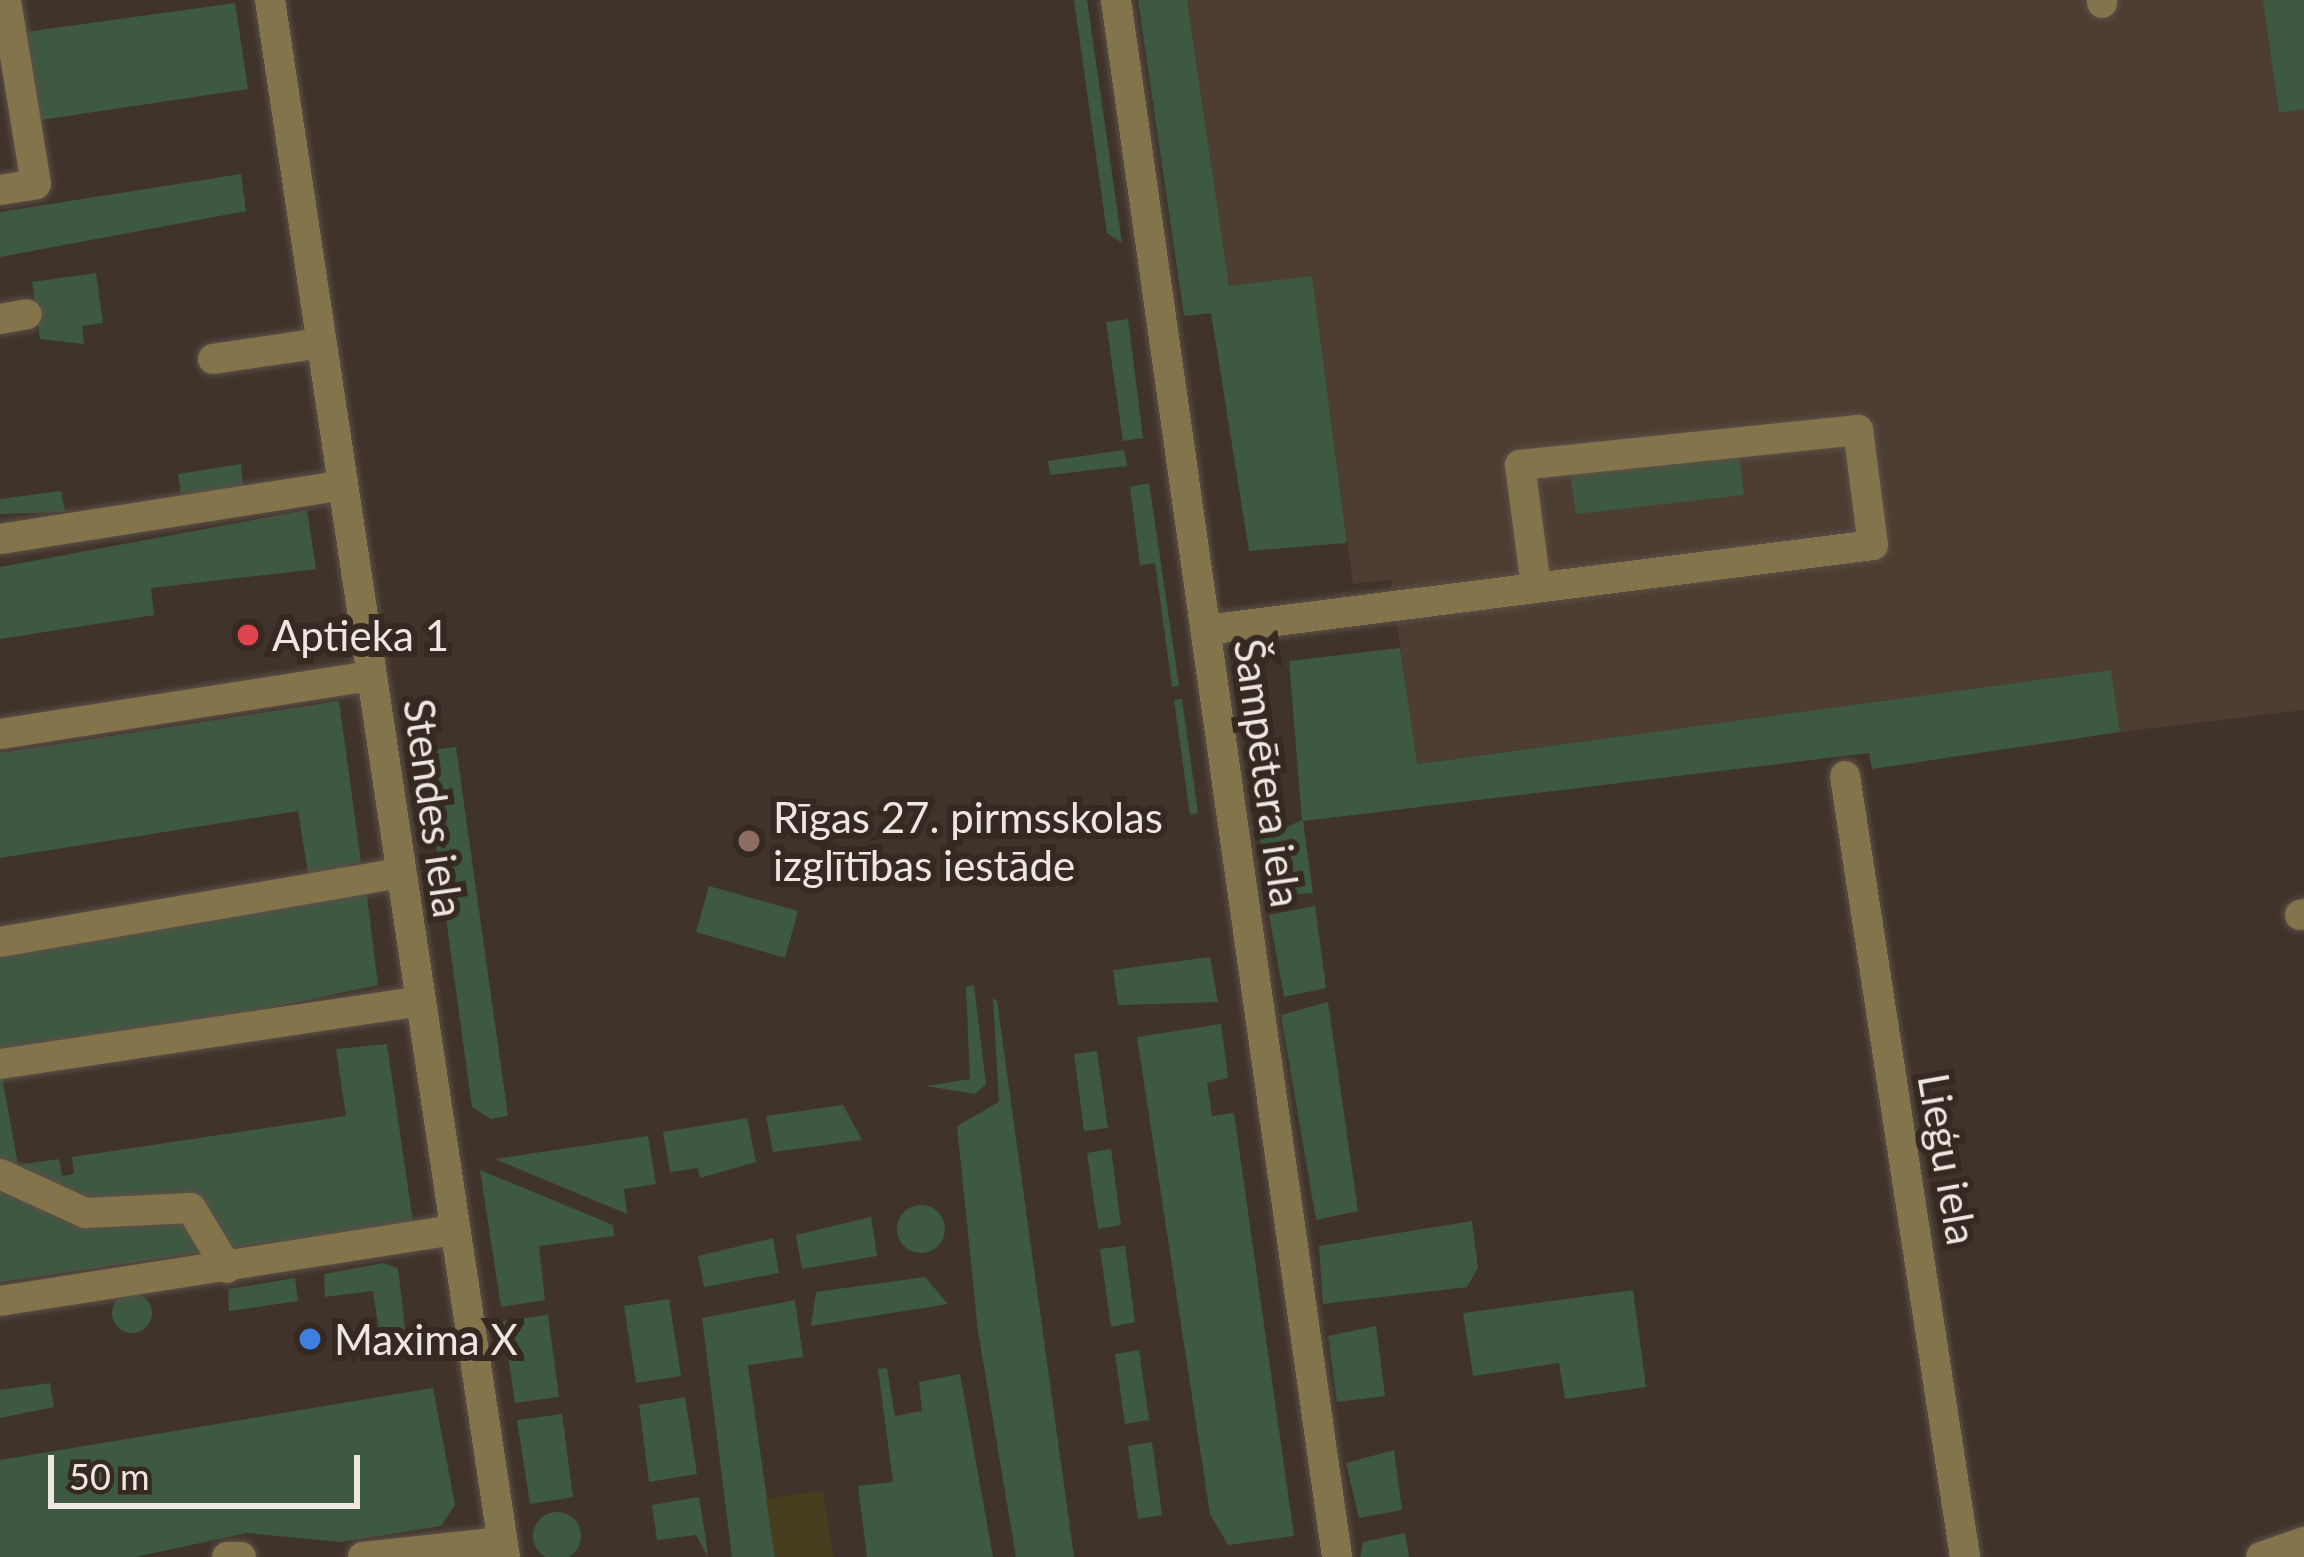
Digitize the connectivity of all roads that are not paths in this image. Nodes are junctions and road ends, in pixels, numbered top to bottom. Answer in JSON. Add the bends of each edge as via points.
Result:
{"nodes":[{"id":1,"x":6,"y":0,"type":"edge"},
{"id":2,"x":270,"y":0,"type":"edge"},
{"id":3,"x":1116,"y":0,"type":"edge"},
{"id":4,"x":0,"y":190,"type":"edge"},
{"id":5,"x":321,"y":343,"type":"junction"},
{"id":6,"x":213,"y":358,"type":"dead end"},
{"id":7,"x":343,"y":484,"type":"junction"},
{"id":8,"x":0,"y":539,"type":"edge"},
{"id":9,"x":1536,"y":587,"type":"junction"},
{"id":10,"x":1206,"y":630,"type":"junction"},
{"id":11,"x":372,"y":676,"type":"junction"},
{"id":12,"x":0,"y":734,"type":"edge"},
{"id":13,"x":1845,"y":776,"type":"dead end"},
{"id":14,"x":401,"y":873,"type":"junction"},
{"id":15,"x":0,"y":942,"type":"edge"},
{"id":16,"x":420,"y":1001,"type":"junction"},
{"id":17,"x":0,"y":1064,"type":"edge"},
{"id":18,"x":0,"y":1174,"type":"edge"},
{"id":19,"x":454,"y":1230,"type":"junction"},
{"id":20,"x":227,"y":1268,"type":"junction"},
{"id":21,"x":0,"y":1301,"type":"edge"},
{"id":22,"x":2304,"y":1542,"type":"edge"},
{"id":23,"x":504,"y":1550,"type":"edge"},
{"id":24,"x":227,"y":1557,"type":"edge"},
{"id":25,"x":241,"y":1557,"type":"edge"},
{"id":26,"x":363,"y":1557,"type":"edge"},
{"id":27,"x":1337,"y":1557,"type":"edge"},
{"id":28,"x":1965,"y":1557,"type":"edge"},
{"id":29,"x":2260,"y":1557,"type":"edge"}],
"edges":[{"from":1,"to":4,"type":"street","via":[[36,184]]},
{"from":2,"to":5,"type":"street","name":"Stendes iela"},
{"from":3,"to":10,"type":"street","name":"Šampētera iela"},
{"from":5,"to":6,"type":"street"},
{"from":5,"to":7,"type":"street","name":"Stendes iela"},
{"from":7,"to":8,"type":"street"},
{"from":7,"to":11,"type":"street","name":"Stendes iela"},
{"from":9,"to":9,"type":"street","via":[[1873,545],[1858,430],[1520,465]]},
{"from":9,"to":10,"type":"street"},
{"from":10,"to":27,"type":"street","name":"Šampētera iela"},
{"from":11,"to":12,"type":"street"},
{"from":11,"to":14,"type":"street","name":"Stendes iela"},
{"from":13,"to":28,"type":"street","name":"Lieģu iela"},
{"from":14,"to":15,"type":"street"},
{"from":14,"to":16,"type":"street","name":"Stendes iela"},
{"from":16,"to":17,"type":"street"},
{"from":16,"to":19,"type":"street","name":"Stendes iela"},
{"from":18,"to":20,"type":"street","via":[[85,1213],[191,1208]]},
{"from":19,"to":20,"type":"street"},
{"from":19,"to":23,"type":"street","name":"Stendes iela"},
{"from":20,"to":21,"type":"street"},
{"from":22,"to":29,"type":"street"},
{"from":23,"to":26,"type":"street"},
{"from":24,"to":25,"type":"street"}]}
